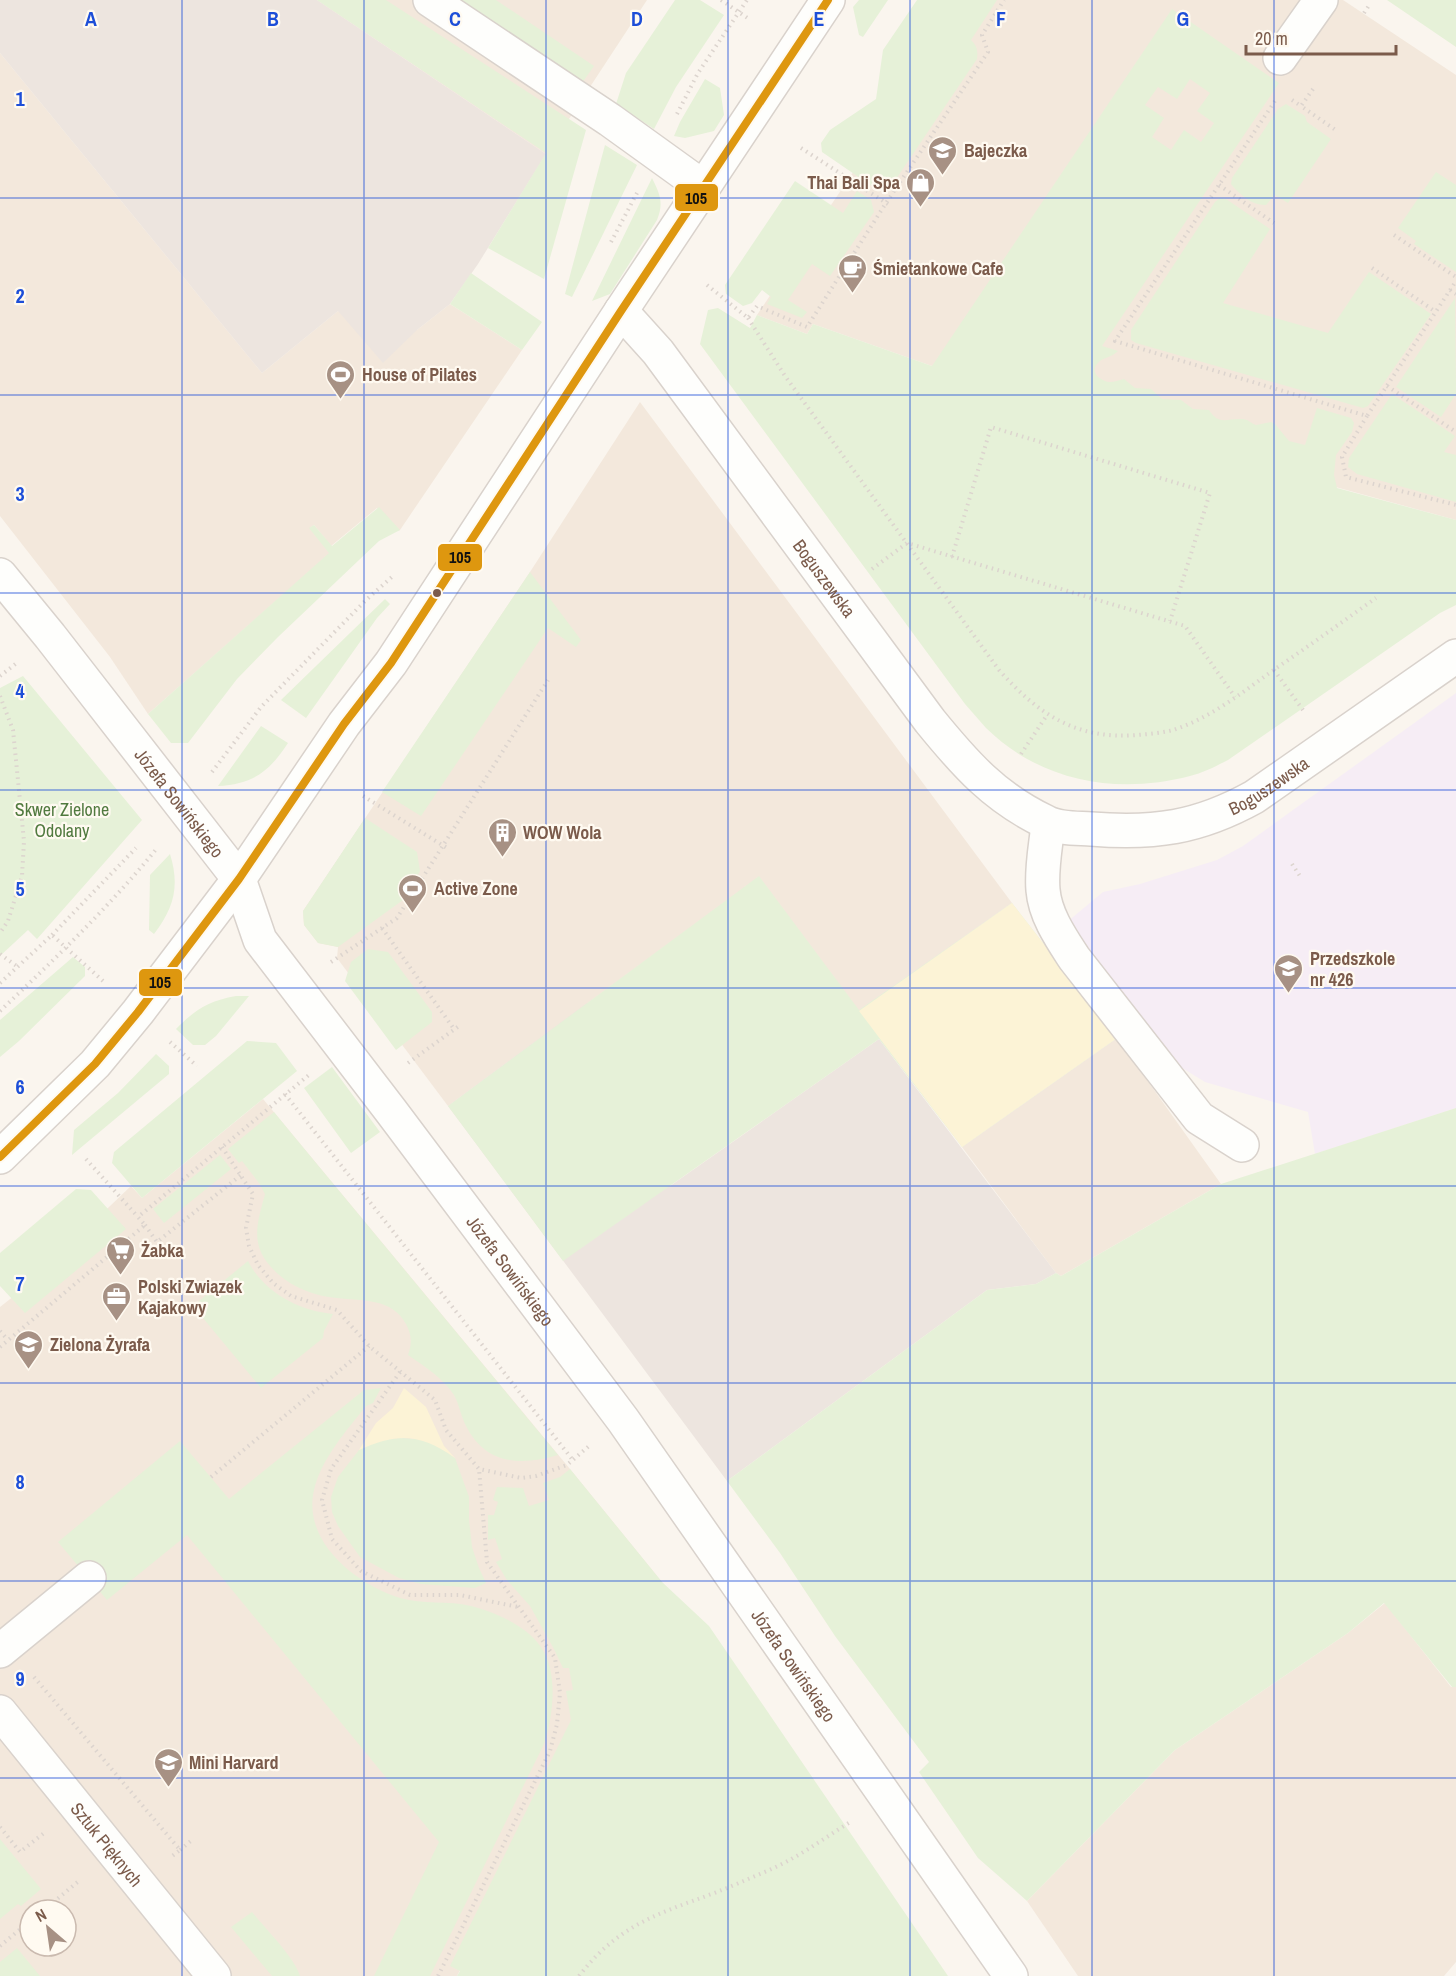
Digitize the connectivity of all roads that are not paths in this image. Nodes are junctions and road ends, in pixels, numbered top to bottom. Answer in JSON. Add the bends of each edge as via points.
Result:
{"nodes":[{"id":1,"x":430,"y":0,"type":"edge"},
{"id":2,"x":828,"y":0,"type":"edge"},
{"id":3,"x":1321,"y":0,"type":"edge"},
{"id":4,"x":1280,"y":58,"type":"dead end"},
{"id":5,"x":703,"y":187,"type":"junction"},
{"id":6,"x":621,"y":311,"type":"junction"},
{"id":7,"x":0,"y":575,"type":"edge"},
{"id":8,"x":1456,"y":656,"type":"edge"},
{"id":9,"x":1048,"y":824,"type":"junction"},
{"id":10,"x":239,"y":879,"type":"junction"},
{"id":11,"x":1242,"y":1145,"type":"dead end"},
{"id":12,"x":0,"y":1157,"type":"edge"},
{"id":13,"x":88,"y":1578,"type":"dead end"},
{"id":14,"x":0,"y":1651,"type":"edge"},
{"id":15,"x":0,"y":1712,"type":"edge"},
{"id":16,"x":214,"y":1976,"type":"edge"},
{"id":17,"x":1011,"y":1976,"type":"edge"}],
"edges":[{"from":1,"to":5,"type":"street","via":[[593,108]]},
{"from":2,"to":5,"type":"street"},
{"from":3,"to":4,"type":"street"},
{"from":5,"to":6,"type":"street"},
{"from":6,"to":9,"type":"street","name":"Boguszewska","via":[[658,352],[952,748],[1009,801]]},
{"from":6,"to":10,"type":"street","via":[[391,663],[344,724]]},
{"from":7,"to":10,"type":"street","name":"Józefa Sowińskiego"},
{"from":8,"to":9,"type":"street","name":"Boguszewska","via":[[1254,797],[1228,811],[1152,831]]},
{"from":9,"to":11,"type":"street","via":[[1043,891],[1059,934],[1199,1118]]},
{"from":10,"to":12,"type":"street","via":[[95,1064]]},
{"from":10,"to":17,"type":"street","name":"Józefa Sowińskiego","via":[[260,940],[623,1420]]},
{"from":13,"to":14,"type":"street"},
{"from":15,"to":16,"type":"street","name":"Sztuk Pięknych"}]}
